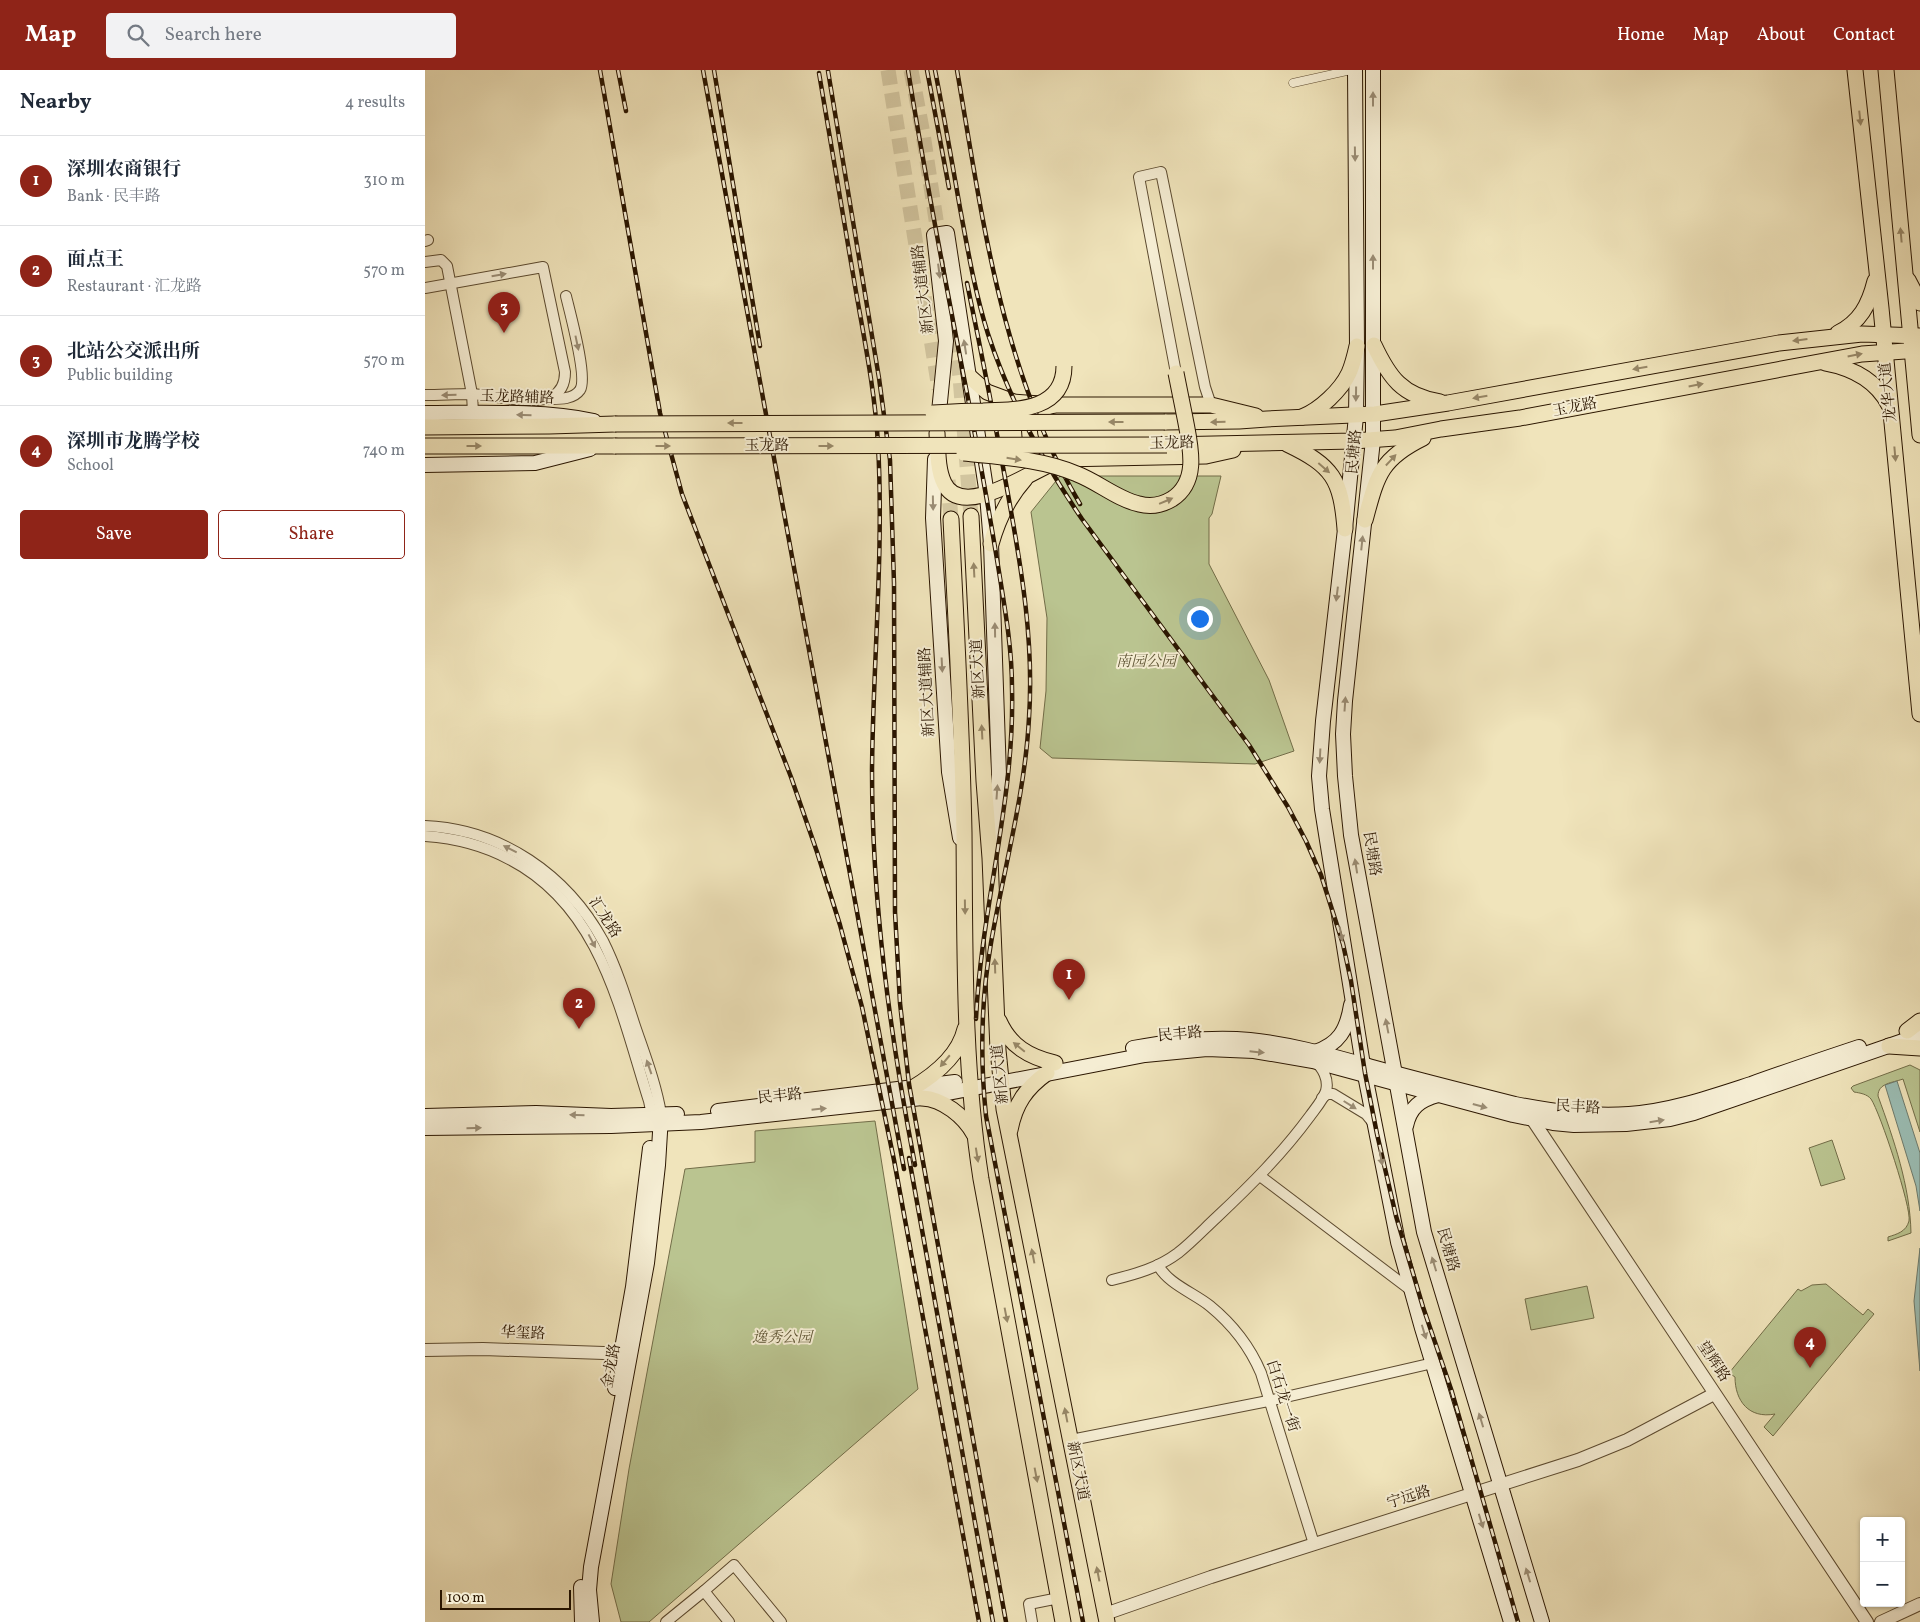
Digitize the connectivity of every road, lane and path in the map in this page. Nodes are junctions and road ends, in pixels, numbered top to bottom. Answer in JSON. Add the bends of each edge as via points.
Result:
{"nodes":[{"id":1,"x":1353,"y":70,"type":"edge"},
{"id":2,"x":1373,"y":70,"type":"edge"},
{"id":3,"x":1855,"y":70,"type":"edge"},
{"id":4,"x":1886,"y":70,"type":"edge"},
{"id":5,"x":1293,"y":83,"type":"dead end"},
{"id":6,"x":425,"y":262,"type":"edge"},
{"id":7,"x":1877,"y":270,"type":"junction"},
{"id":8,"x":1905,"y":271,"type":"junction"},
{"id":9,"x":451,"y":283,"type":"junction"},
{"id":10,"x":425,"y":288,"type":"edge"},
{"id":11,"x":566,"y":296,"type":"dead end"},
{"id":12,"x":1920,"y":303,"type":"edge"},
{"id":13,"x":1357,"y":310,"type":"junction"},
{"id":14,"x":1373,"y":310,"type":"junction"},
{"id":15,"x":1884,"y":334,"type":"junction"},
{"id":16,"x":1829,"y":336,"type":"junction"},
{"id":17,"x":1779,"y":343,"type":"junction"},
{"id":18,"x":1915,"y":343,"type":"edge"},
{"id":19,"x":1374,"y":345,"type":"junction"},
{"id":20,"x":1357,"y":346,"type":"junction"},
{"id":21,"x":1885,"y":351,"type":"junction"},
{"id":22,"x":1819,"y":362,"type":"junction"},
{"id":23,"x":1064,"y":366,"type":"dead end"},
{"id":24,"x":1783,"y":368,"type":"junction"},
{"id":25,"x":1176,"y":373,"type":"joint"},
{"id":26,"x":970,"y":377,"type":"junction"},
{"id":27,"x":472,"y":394,"type":"junction"},
{"id":28,"x":425,"y":395,"type":"edge"},
{"id":29,"x":539,"y":400,"type":"junction"},
{"id":30,"x":1448,"y":403,"type":"junction"},
{"id":31,"x":1054,"y":405,"type":"junction"},
{"id":32,"x":1211,"y":405,"type":"junction"},
{"id":33,"x":1418,"y":408,"type":"junction"},
{"id":34,"x":1891,"y":408,"type":"junction"},
{"id":35,"x":1919,"y":409,"type":"edge"},
{"id":36,"x":425,"y":413,"type":"edge"},
{"id":37,"x":473,"y":413,"type":"junction"},
{"id":38,"x":1375,"y":414,"type":"junction"},
{"id":39,"x":1356,"y":416,"type":"junction"},
{"id":40,"x":1304,"y":417,"type":"junction"},
{"id":41,"x":1267,"y":418,"type":"junction"},
{"id":42,"x":771,"y":423,"type":"junction"},
{"id":43,"x":611,"y":424,"type":"junction"},
{"id":44,"x":425,"y":427,"type":"edge"},
{"id":45,"x":1441,"y":429,"type":"junction"},
{"id":46,"x":937,"y":433,"type":"junction"},
{"id":47,"x":1420,"y":434,"type":"junction"},
{"id":48,"x":1920,"y":435,"type":"edge"},
{"id":49,"x":1373,"y":440,"type":"junction"},
{"id":50,"x":1354,"y":441,"type":"junction"},
{"id":51,"x":1283,"y":442,"type":"junction"},
{"id":52,"x":1309,"y":442,"type":"junction"},
{"id":53,"x":1264,"y":443,"type":"junction"},
{"id":54,"x":425,"y":446,"type":"edge"},
{"id":55,"x":608,"y":446,"type":"junction"},
{"id":56,"x":861,"y":446,"type":"junction"},
{"id":57,"x":1063,"y":460,"type":"junction"},
{"id":58,"x":425,"y":465,"type":"edge"},
{"id":59,"x":1033,"y":472,"type":"junction"},
{"id":60,"x":987,"y":495,"type":"junction"},
{"id":61,"x":971,"y":516,"type":"tunnel mouth"},
{"id":62,"x":951,"y":518,"type":"tunnel mouth"},
{"id":63,"x":1365,"y":520,"type":"junction"},
{"id":64,"x":1345,"y":529,"type":"junction"},
{"id":65,"x":991,"y":544,"type":"junction"},
{"id":66,"x":1920,"y":714,"type":"edge"},
{"id":67,"x":425,"y":826,"type":"edge"},
{"id":68,"x":425,"y":836,"type":"edge"},
{"id":69,"x":964,"y":858,"type":"junction"},
{"id":70,"x":990,"y":858,"type":"junction"},
{"id":71,"x":1352,"y":997,"type":"junction"},
{"id":72,"x":997,"y":1015,"type":"junction"},
{"id":73,"x":1920,"y":1021,"type":"edge"},
{"id":74,"x":967,"y":1023,"type":"junction"},
{"id":75,"x":1916,"y":1031,"type":"edge"},
{"id":76,"x":1889,"y":1046,"type":"junction"},
{"id":77,"x":1920,"y":1048,"type":"edge"},
{"id":78,"x":1314,"y":1057,"type":"junction"},
{"id":79,"x":1051,"y":1068,"type":"junction"},
{"id":80,"x":1364,"y":1070,"type":"junction"},
{"id":81,"x":1001,"y":1079,"type":"junction"},
{"id":82,"x":1397,"y":1079,"type":"junction"},
{"id":83,"x":970,"y":1085,"type":"junction"},
{"id":84,"x":916,"y":1093,"type":"junction"},
{"id":85,"x":1438,"y":1095,"type":"junction"},
{"id":86,"x":1322,"y":1098,"type":"junction"},
{"id":87,"x":425,"y":1109,"type":"edge"},
{"id":88,"x":432,"y":1116,"type":"edge"},
{"id":89,"x":657,"y":1119,"type":"junction"},
{"id":90,"x":1532,"y":1119,"type":"junction"},
{"id":91,"x":1375,"y":1125,"type":"junction"},
{"id":92,"x":425,"y":1128,"type":"edge"},
{"id":93,"x":974,"y":1134,"type":"junction"},
{"id":94,"x":1009,"y":1136,"type":"junction"},
{"id":95,"x":1406,"y":1139,"type":"junction"},
{"id":96,"x":1260,"y":1176,"type":"junction"},
{"id":97,"x":1158,"y":1266,"type":"junction"},
{"id":98,"x":1112,"y":1280,"type":"dead end"},
{"id":99,"x":1412,"y":1291,"type":"junction"},
{"id":100,"x":425,"y":1350,"type":"edge"},
{"id":101,"x":621,"y":1356,"type":"junction"},
{"id":102,"x":1433,"y":1363,"type":"junction"},
{"id":103,"x":1714,"y":1394,"type":"junction"},
{"id":104,"x":1268,"y":1400,"type":"junction"},
{"id":105,"x":1071,"y":1440,"type":"junction"},
{"id":106,"x":1501,"y":1486,"type":"junction"},
{"id":107,"x":1473,"y":1495,"type":"junction"},
{"id":108,"x":1314,"y":1544,"type":"junction"},
{"id":109,"x":704,"y":1591,"type":"junction"},
{"id":110,"x":1059,"y":1598,"type":"junction"},
{"id":111,"x":1920,"y":1604,"type":"edge"},
{"id":112,"x":1106,"y":1618,"type":"edge"},
{"id":113,"x":582,"y":1622,"type":"edge"},
{"id":114,"x":592,"y":1622,"type":"edge"},
{"id":115,"x":666,"y":1622,"type":"edge"},
{"id":116,"x":729,"y":1622,"type":"edge"},
{"id":117,"x":781,"y":1622,"type":"edge"},
{"id":118,"x":1032,"y":1622,"type":"edge"},
{"id":119,"x":1063,"y":1622,"type":"edge"},
{"id":120,"x":1511,"y":1622,"type":"edge"},
{"id":121,"x":1542,"y":1622,"type":"edge"},
{"id":122,"x":1867,"y":1622,"type":"edge"},
{"id":123,"x":1881,"y":1622,"type":"edge"}],
"edges":[{"from":1,"to":5,"type":"street"},
{"from":1,"to":13,"type":"main road","name":"民塘路","one_way":true},
{"from":14,"to":2,"type":"main road","name":"民塘路","one_way":true},
{"from":3,"to":7,"type":"main road","name":"龙华大道","one_way":true},
{"from":8,"to":4,"type":"main road","name":"龙华大道","one_way":true},
{"from":6,"to":9,"type":"street","via":[[438,260],[445,263]]},
{"from":7,"to":15,"type":"main road","name":"龙华大道"},
{"from":7,"to":16,"type":"main road","via":[[1870,298],[1861,316],[1847,328]]},
{"from":8,"to":12,"type":"main road"},
{"from":8,"to":18,"type":"main road","name":"龙华大道"},
{"from":9,"to":10,"type":"street"},
{"from":9,"to":27,"type":"street"},
{"from":9,"to":29,"type":"street","one_way":true,"via":[[543,267],[565,382],[552,397]]},
{"from":11,"to":29,"type":"street","one_way":true,"via":[[578,347],[582,384],[571,397]]},
{"from":13,"to":14,"type":"street"},
{"from":13,"to":20,"type":"main road","name":"民塘路"},
{"from":14,"to":19,"type":"main road","name":"民塘路"},
{"from":15,"to":16,"type":"main road","name":"玉龙路"},
{"from":15,"to":18,"type":"main road","name":"玉龙路"},
{"from":15,"to":21,"type":"main road","name":"龙华大道"},
{"from":16,"to":17,"type":"main road","name":"玉龙路","one_way":true},
{"from":17,"to":24,"type":"main road"},
{"from":17,"to":30,"type":"main road","name":"玉龙路","one_way":true},
{"from":18,"to":21,"type":"main road","name":"玉龙路"},
{"from":18,"to":35,"type":"main road","name":"龙华大道"},
{"from":19,"to":30,"type":"main road","via":[[1389,374],[1403,389]]},
{"from":19,"to":38,"type":"main road","name":"民塘路"},
{"from":20,"to":39,"type":"main road","name":"民塘路","one_way":true},
{"from":20,"to":40,"type":"main road","via":[[1349,372],[1340,386]]},
{"from":22,"to":21,"type":"main road","name":"玉龙路","one_way":true},
{"from":21,"to":34,"type":"main road","name":"龙华大道"},
{"from":22,"to":24,"type":"main road","name":"玉龙路"},
{"from":22,"to":34,"type":"main road","via":[[1841,367],[1865,378]]},
{"from":23,"to":42,"type":"main road","bridge":true,"via":[[1062,380],[1053,395],[1031,408],[841,415]]},
{"from":45,"to":24,"type":"main road","name":"玉龙路","one_way":true,"via":[[1520,418]]},
{"from":25,"to":32,"type":"street","via":[[1139,177],[1161,172]]},
{"from":56,"to":25,"type":"main road","one_way":true,"bridge":true,"via":[[1023,461],[1077,474],[1132,502],[1164,503],[1181,491],[1191,465],[1191,449]]},
{"from":26,"to":31,"type":"main road","via":[[987,392],[1000,398]]},
{"from":26,"to":46,"type":"main road","name":"新区大道辅路","one_way":true,"via":[[947,233],[934,236],[947,341]]},
{"from":26,"to":60,"type":"main road","name":"新区大道辅路"},
{"from":27,"to":28,"type":"street","one_way":true},
{"from":27,"to":29,"type":"street"},
{"from":27,"to":37,"type":"street"},
{"from":30,"to":33,"type":"main road","name":"玉龙路"},
{"from":31,"to":32,"type":"main road"},
{"from":31,"to":57,"type":"main road","via":[[1035,416],[1029,429],[1030,437],[1042,455]]},
{"from":32,"to":41,"type":"main road"},
{"from":33,"to":38,"type":"main road","name":"玉龙路"},
{"from":33,"to":47,"type":"main road"},
{"from":34,"to":66,"type":"main road","name":"龙华大道","one_way":true},
{"from":35,"to":48,"type":"main road","name":"龙华大道"},
{"from":36,"to":37,"type":"main road","name":"玉龙路辅路"},
{"from":43,"to":37,"type":"main road","name":"玉龙路辅路","one_way":true,"via":[[571,416]]},
{"from":38,"to":39,"type":"main road","name":"玉龙路"},
{"from":38,"to":49,"type":"main road","name":"民塘路"},
{"from":39,"to":40,"type":"main road","name":"玉龙路"},
{"from":39,"to":50,"type":"main road","name":"民塘路"},
{"from":40,"to":41,"type":"main road","name":"玉龙路"},
{"from":40,"to":52,"type":"main road"},
{"from":41,"to":42,"type":"main road","name":"玉龙路","one_way":true,"bridge":true,"via":[[1239,422]]},
{"from":42,"to":43,"type":"main road","name":"玉龙路","one_way":true,"bridge":true},
{"from":43,"to":44,"type":"main road","name":"玉龙路"},
{"from":45,"to":47,"type":"main road","name":"玉龙路"},
{"from":63,"to":45,"type":"main road","one_way":true,"via":[[1375,482],[1388,462],[1406,447]]},
{"from":46,"to":60,"type":"main road","via":[[940,474],[946,488],[959,497]]},
{"from":46,"to":69,"type":"main road","name":"新区大道辅路","one_way":true,"via":[[933,518],[949,772]]},
{"from":47,"to":49,"type":"main road","name":"玉龙路"},
{"from":49,"to":50,"type":"main road","name":"玉龙路"},
{"from":49,"to":63,"type":"main road","name":"民塘路"},
{"from":50,"to":52,"type":"main road","name":"玉龙路"},
{"from":50,"to":64,"type":"main road","name":"民塘路"},
{"from":51,"to":52,"type":"main road","name":"玉龙路"},
{"from":51,"to":53,"type":"main road","name":"玉龙路"},
{"from":51,"to":64,"type":"main road","one_way":true,"via":[[1303,451],[1331,473],[1339,488]]},
{"from":53,"to":56,"type":"main road","name":"玉龙路","bridge":true},
{"from":53,"to":57,"type":"main road","via":[[1206,456]]},
{"from":54,"to":55,"type":"main road","name":"玉龙路","one_way":true},
{"from":55,"to":56,"type":"main road","name":"玉龙路","one_way":true,"bridge":true},
{"from":55,"to":58,"type":"main road","via":[[535,463]]},
{"from":57,"to":59,"type":"main road"},
{"from":59,"to":60,"type":"main road"},
{"from":59,"to":65,"type":"main road","via":[[1007,504]]},
{"from":60,"to":65,"type":"main road","name":"新区大道辅路"},
{"from":70,"to":61,"type":"main road","name":"新区大道","one_way":true},
{"from":62,"to":69,"type":"main road","name":"新区大道"},
{"from":82,"to":63,"type":"main road","name":"民塘路","one_way":true,"via":[[1357,871],[1345,776],[1345,701]]},
{"from":64,"to":71,"type":"main road","name":"民塘路","one_way":true,"via":[[1319,776],[1326,843]]},
{"from":70,"to":65,"type":"main road","name":"新区大道辅路","one_way":true,"via":[[999,774]]},
{"from":89,"to":67,"type":"street","name":"汇龙路","one_way":true,"via":[[655,1085],[618,976],[602,940],[581,908],[555,879],[510,848],[471,834]]},
{"from":68,"to":89,"type":"street","name":"汇龙路","one_way":true,"via":[[456,840],[505,857],[537,875],[574,912],[597,951],[613,990]]},
{"from":69,"to":74,"type":"main road","name":"新区大道","one_way":true},
{"from":72,"to":70,"type":"main road","name":"新区大道","one_way":true},
{"from":71,"to":78,"type":"main road","via":[[1345,1029],[1337,1041]]},
{"from":71,"to":80,"type":"main road","name":"民塘路"},
{"from":79,"to":72,"type":"main road","one_way":true,"via":[[1013,1044]]},
{"from":72,"to":81,"type":"main road","name":"新区大道"},
{"from":73,"to":75,"type":"main road"},
{"from":74,"to":83,"type":"main road","name":"新区大道"},
{"from":74,"to":84,"type":"main road","one_way":true,"via":[[960,1043]]},
{"from":75,"to":76,"type":"main road","name":"民丰路"},
{"from":75,"to":82,"type":"main road","name":"民丰路","via":[[1705,1099],[1630,1114],[1597,1115],[1547,1110]]},
{"from":76,"to":77,"type":"main road"},
{"from":90,"to":76,"type":"main road","name":"民丰路","one_way":true,"via":[[1602,1126],[1670,1119]]},
{"from":78,"to":79,"type":"main road","name":"民丰路","via":[[1207,1049]]},
{"from":78,"to":80,"type":"main road","name":"民丰路"},
{"from":78,"to":86,"type":"street","via":[[1326,1081]]},
{"from":79,"to":81,"type":"main road","name":"民丰路"},
{"from":79,"to":94,"type":"main road","via":[[1022,1097]]},
{"from":80,"to":82,"type":"main road","name":"民丰路"},
{"from":80,"to":91,"type":"main road","name":"民塘路"},
{"from":81,"to":83,"type":"main road","name":"民丰路"},
{"from":81,"to":94,"type":"main road","name":"新区大道"},
{"from":82,"to":85,"type":"main road","name":"民丰路"},
{"from":82,"to":95,"type":"main road","name":"民塘路"},
{"from":83,"to":84,"type":"main road","name":"民丰路"},
{"from":83,"to":93,"type":"main road","name":"新区大道"},
{"from":84,"to":89,"type":"main road","name":"民丰路"},
{"from":84,"to":93,"type":"main road","via":[[954,1111]]},
{"from":85,"to":90,"type":"main road","name":"民丰路","one_way":true},
{"from":85,"to":95,"type":"main road","via":[[1419,1102],[1411,1110],[1406,1124]]},
{"from":86,"to":91,"type":"street","one_way":true,"via":[[1333,1094],[1366,1114]]},
{"from":86,"to":96,"type":"street"},
{"from":87,"to":88,"type":"street"},
{"from":89,"to":88,"type":"main road","name":"民丰路","one_way":true,"via":[[536,1113]]},
{"from":92,"to":89,"type":"main road","name":"民丰路","one_way":true,"via":[[611,1126]]},
{"from":89,"to":101,"type":"main road","name":"金龙路"},
{"from":89,"to":114,"type":"main road","name":"金龙路","via":[[645,1270],[591,1567]]},
{"from":90,"to":103,"type":"street","name":"望辉路"},
{"from":91,"to":99,"type":"main road","name":"民塘路","one_way":true,"via":[[1398,1242]]},
{"from":93,"to":110,"type":"main road","name":"新区大道","one_way":true},
{"from":105,"to":94,"type":"main road","name":"新区大道","one_way":true},
{"from":106,"to":95,"type":"main road","name":"民塘路","one_way":true,"via":[[1424,1232]]},
{"from":96,"to":97,"type":"street","via":[[1178,1252]]},
{"from":96,"to":99,"type":"street"},
{"from":97,"to":98,"type":"street"},
{"from":97,"to":104,"type":"street","name":"白石龙一街","via":[[1209,1306],[1241,1337],[1256,1362]]},
{"from":99,"to":102,"type":"main road","name":"民塘路","one_way":true},
{"from":100,"to":101,"type":"street","name":"华玺路"},
{"from":101,"to":113,"type":"main road","name":"金龙路","via":[[583,1562]]},
{"from":102,"to":104,"type":"street"},
{"from":102,"to":107,"type":"main road","name":"民塘路"},
{"from":103,"to":106,"type":"street","name":"宁远路","via":[[1612,1447]]},
{"from":103,"to":122,"type":"street","name":"望辉路"},
{"from":104,"to":105,"type":"street"},
{"from":104,"to":108,"type":"street","name":"白石龙一街"},
{"from":112,"to":105,"type":"main road","name":"新区大道","one_way":true},
{"from":106,"to":107,"type":"street","name":"宁远路"},
{"from":121,"to":106,"type":"main road","name":"民塘路","one_way":true},
{"from":107,"to":108,"type":"street","name":"宁远路"},
{"from":107,"to":120,"type":"main road","name":"民塘路","one_way":true},
{"from":108,"to":112,"type":"street","name":"宁远路","via":[[1211,1577]]},
{"from":109,"to":115,"type":"street"},
{"from":109,"to":116,"type":"street"},
{"from":109,"to":117,"type":"street","via":[[734,1566]]},
{"from":110,"to":118,"type":"street","via":[[1029,1604]]},
{"from":110,"to":119,"type":"main road","name":"新区大道"},
{"from":111,"to":123,"type":"street"}]}
